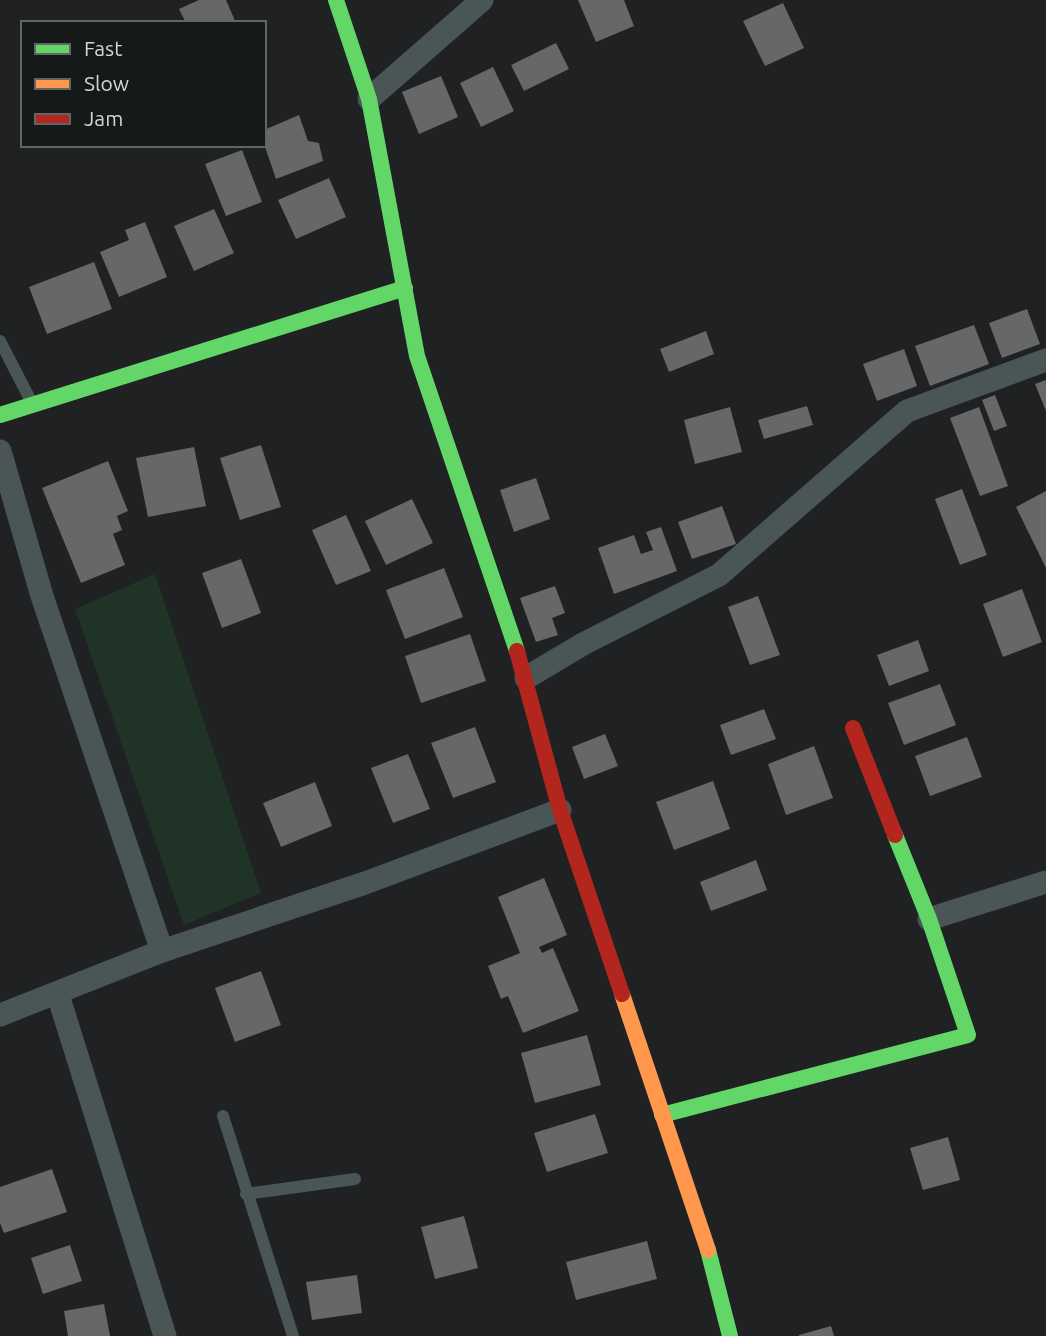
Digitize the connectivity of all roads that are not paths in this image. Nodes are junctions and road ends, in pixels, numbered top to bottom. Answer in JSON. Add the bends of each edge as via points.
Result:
{"nodes":[{"id":1,"x":336,"y":0,"type":"edge"},
{"id":2,"x":482,"y":0,"type":"edge"},
{"id":3,"x":369,"y":99,"type":"junction"},
{"id":4,"x":405,"y":288,"type":"junction"},
{"id":5,"x":0,"y":341,"type":"edge"},
{"id":6,"x":1046,"y":360,"type":"edge"},
{"id":7,"x":32,"y":404,"type":"junction"},
{"id":8,"x":0,"y":415,"type":"edge"},
{"id":9,"x":0,"y":451,"type":"edge"},
{"id":10,"x":526,"y":678,"type":"junction"},
{"id":11,"x":853,"y":728,"type":"dead end"},
{"id":12,"x":560,"y":810,"type":"junction"},
{"id":13,"x":1046,"y":882,"type":"edge"},
{"id":14,"x":929,"y":919,"type":"junction"},
{"id":15,"x":162,"y":951,"type":"junction"},
{"id":16,"x":58,"y":995,"type":"junction"},
{"id":17,"x":0,"y":1015,"type":"edge"},
{"id":18,"x":662,"y":1115,"type":"junction"},
{"id":19,"x":223,"y":1116,"type":"dead end"},
{"id":20,"x":355,"y":1179,"type":"dead end"},
{"id":21,"x":246,"y":1195,"type":"junction"},
{"id":22,"x":165,"y":1336,"type":"edge"},
{"id":23,"x":293,"y":1336,"type":"edge"},
{"id":24,"x":730,"y":1336,"type":"edge"}],
"edges":[{"from":1,"to":3,"type":"street"},
{"from":2,"to":3,"type":"street"},
{"from":3,"to":4,"type":"street"},
{"from":4,"to":7,"type":"street"},
{"from":4,"to":10,"type":"street","via":[[417,356]]},
{"from":5,"to":7,"type":"lane"},
{"from":6,"to":10,"type":"street","via":[[907,411],[719,575]]},
{"from":7,"to":8,"type":"street"},
{"from":9,"to":15,"type":"street","via":[[42,596]]},
{"from":10,"to":12,"type":"street"},
{"from":11,"to":14,"type":"street"},
{"from":12,"to":15,"type":"street","via":[[365,883]]},
{"from":12,"to":18,"type":"street"},
{"from":13,"to":14,"type":"street"},
{"from":14,"to":18,"type":"street","via":[[968,1035]]},
{"from":15,"to":16,"type":"street"},
{"from":16,"to":17,"type":"street"},
{"from":16,"to":22,"type":"street"},
{"from":18,"to":24,"type":"street","via":[[705,1238]]},
{"from":19,"to":21,"type":"lane"},
{"from":20,"to":21,"type":"lane"},
{"from":21,"to":23,"type":"lane"}]}
